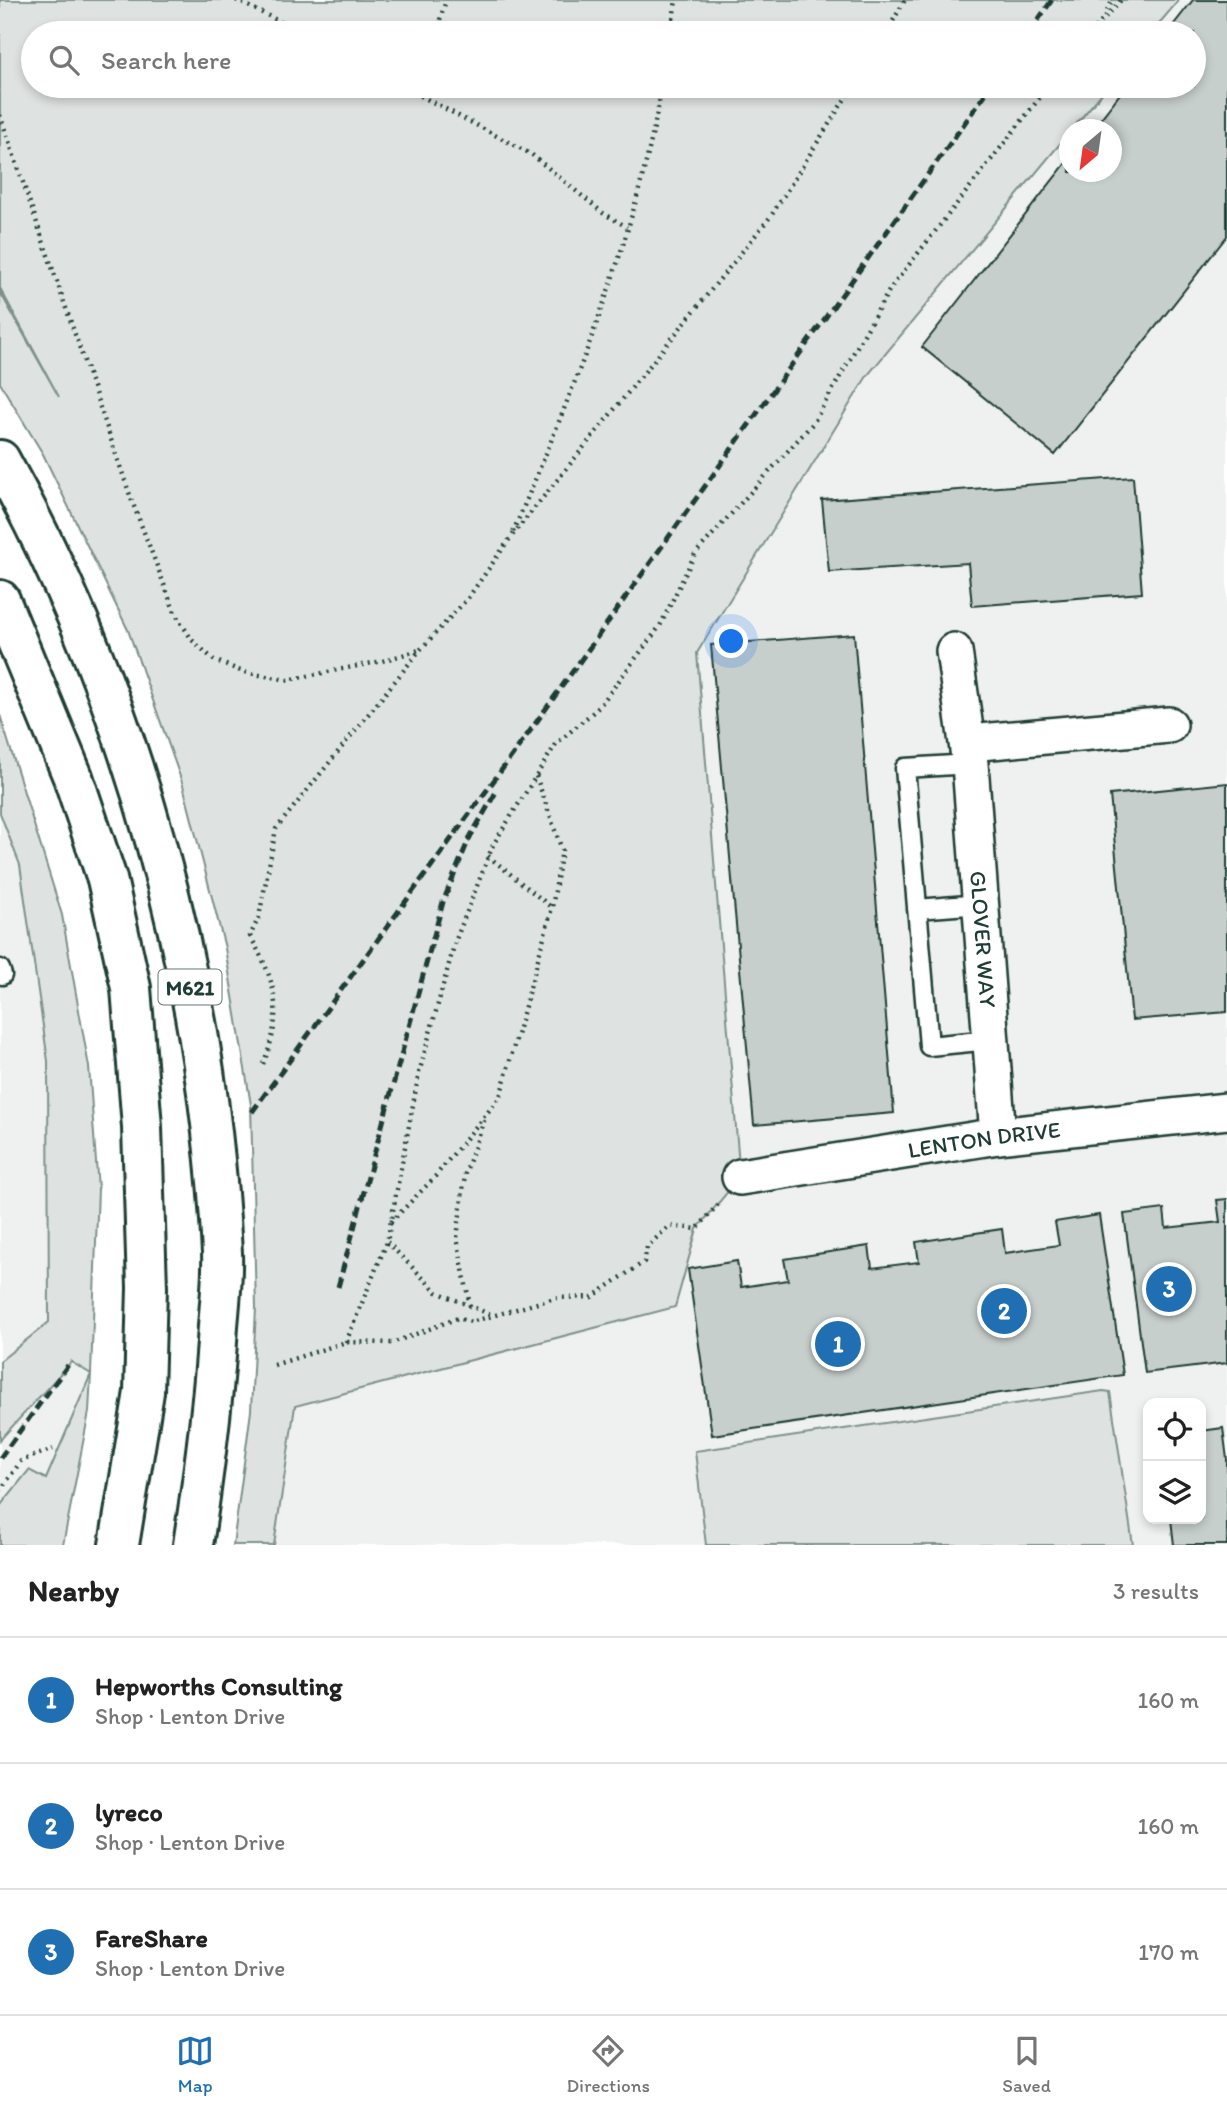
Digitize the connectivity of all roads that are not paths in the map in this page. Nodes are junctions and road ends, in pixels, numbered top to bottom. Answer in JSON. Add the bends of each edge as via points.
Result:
{"nodes":[{"id":1,"x":0,"y":460,"type":"edge"},
{"id":2,"x":0,"y":600,"type":"edge"},
{"id":3,"x":954,"y":651,"type":"dead end"},
{"id":4,"x":1168,"y":724,"type":"dead end"},
{"id":5,"x":969,"y":754,"type":"junction"},
{"id":6,"x":981,"y":904,"type":"junction"},
{"id":7,"x":917,"y":909,"type":"junction"},
{"id":8,"x":990,"y":1040,"type":"junction"},
{"id":9,"x":1227,"y":1111,"type":"edge"},
{"id":10,"x":998,"y":1136,"type":"junction"},
{"id":11,"x":740,"y":1177,"type":"road end"},
{"id":12,"x":119,"y":1545,"type":"edge"},
{"id":13,"x":193,"y":1545,"type":"edge"}],
"edges":[{"from":1,"to":13,"type":"highway","number":"M621","via":[[56,575],[117,718],[158,853],[190,989],[210,1123],[222,1256],[213,1414]]},
{"from":2,"to":12,"type":"highway","number":"M621","via":[[73,777],[107,879],[131,988],[142,1128],[147,1288],[144,1392]]},
{"from":3,"to":5,"type":"street","name":"GLOVER WAY"},
{"from":4,"to":5,"type":"street"},
{"from":5,"to":6,"type":"street","name":"GLOVER WAY"},
{"from":5,"to":7,"type":"lane","via":[[905,768]]},
{"from":6,"to":7,"type":"lane"},
{"from":6,"to":8,"type":"street","name":"GLOVER WAY"},
{"from":7,"to":8,"type":"lane","via":[[929,1046]]},
{"from":8,"to":10,"type":"street","name":"GLOVER WAY"},
{"from":9,"to":10,"type":"street","name":"LENTON DRIVE"},
{"from":10,"to":11,"type":"street","name":"LENTON DRIVE"}]}
